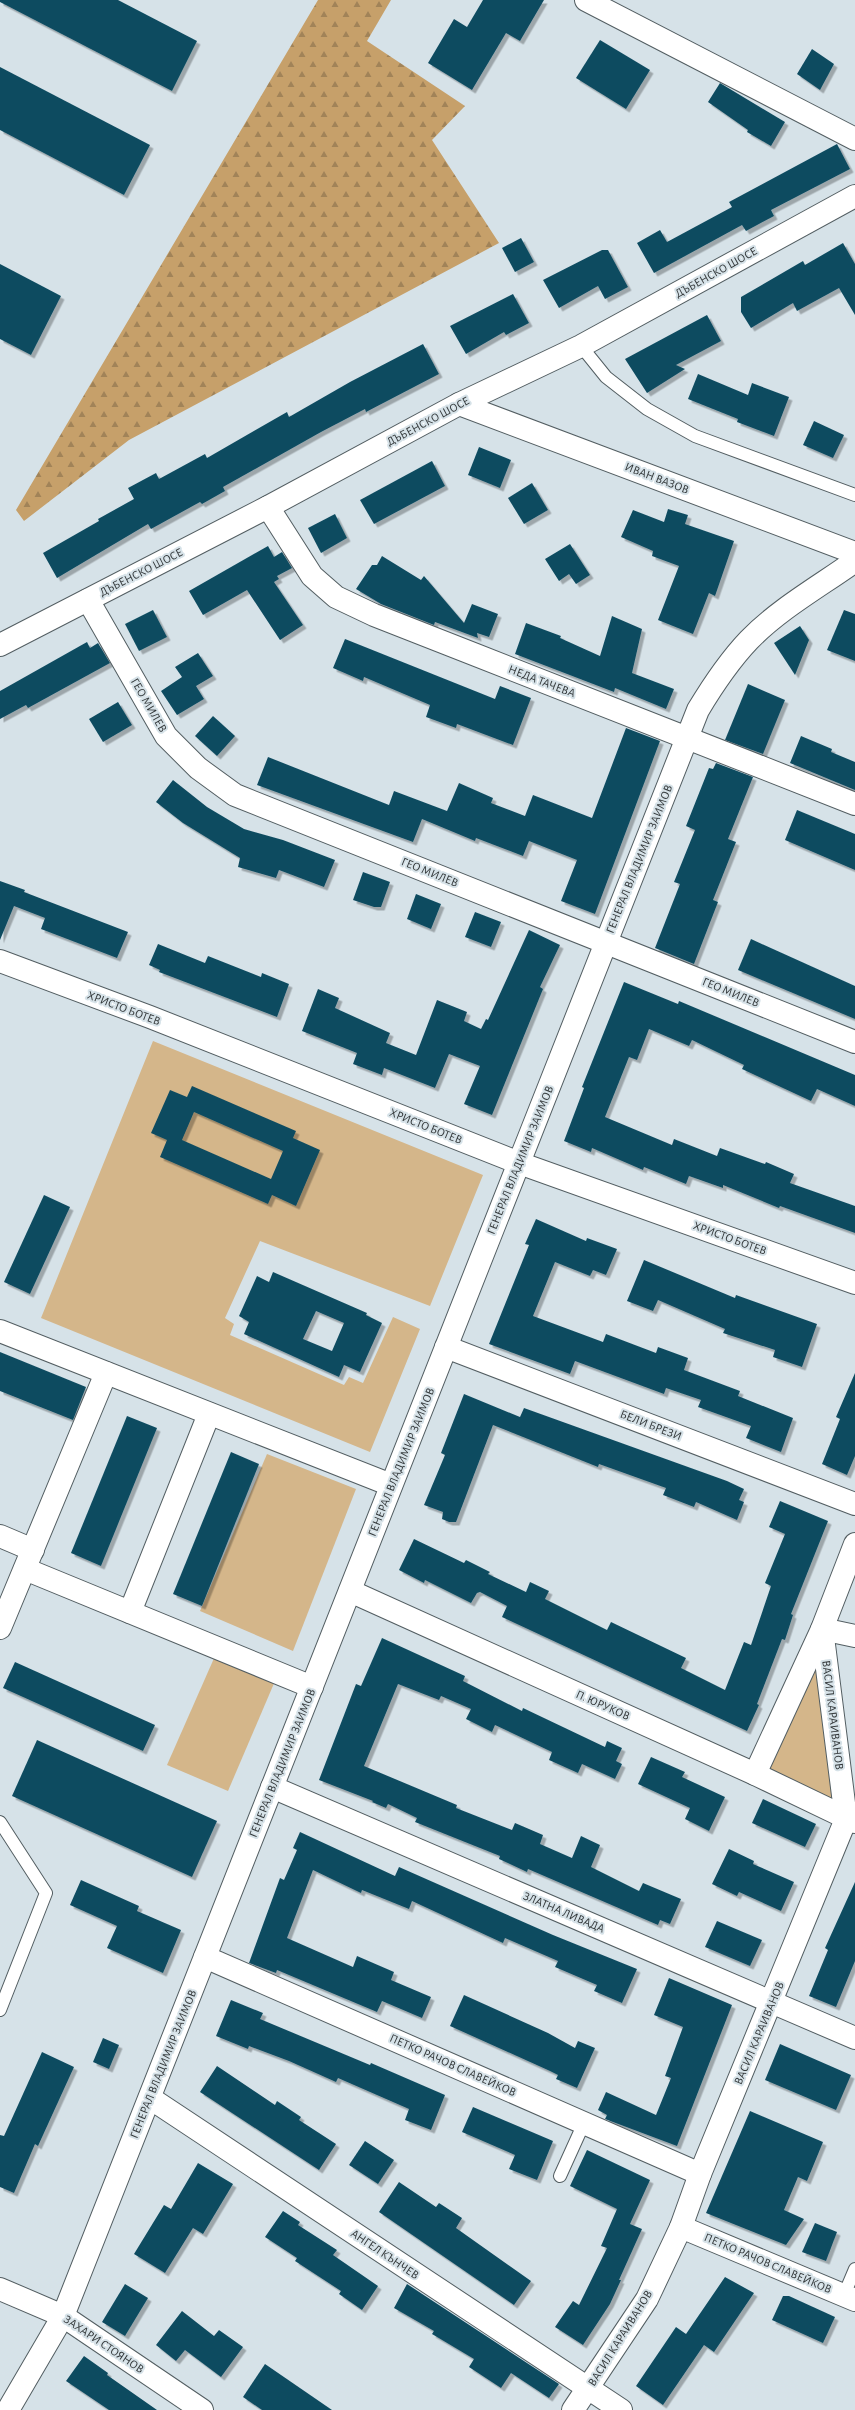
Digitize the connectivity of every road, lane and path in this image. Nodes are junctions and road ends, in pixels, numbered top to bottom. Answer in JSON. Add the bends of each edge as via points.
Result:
{"nodes":[{"id":1,"x":586,"y":0,"type":"edge"},
{"id":2,"x":855,"y":138,"type":"edge"},
{"id":3,"x":855,"y":196,"type":"edge"},
{"id":4,"x":581,"y":346,"type":"junction"},
{"id":5,"x":459,"y":404,"type":"junction"},
{"id":6,"x":855,"y":495,"type":"edge"},
{"id":7,"x":268,"y":507,"type":"junction"},
{"id":8,"x":855,"y":553,"type":"edge"},
{"id":9,"x":855,"y":561,"type":"edge"},
{"id":10,"x":88,"y":600,"type":"junction"},
{"id":11,"x":0,"y":645,"type":"edge"},
{"id":12,"x":687,"y":737,"type":"junction"},
{"id":13,"x":855,"y":804,"type":"edge"},
{"id":14,"x":606,"y":942,"type":"junction"},
{"id":15,"x":0,"y":961,"type":"edge"},
{"id":16,"x":855,"y":1042,"type":"edge"},
{"id":17,"x":519,"y":1163,"type":"junction"},
{"id":18,"x":855,"y":1283,"type":"edge"},
{"id":19,"x":0,"y":1331,"type":"edge"},
{"id":20,"x":446,"y":1347,"type":"junction"},
{"id":21,"x":106,"y":1373,"type":"junction"},
{"id":22,"x":209,"y":1414,"type":"junction"},
{"id":23,"x":391,"y":1485,"type":"junction"},
{"id":24,"x":855,"y":1504,"type":"edge"},
{"id":25,"x":0,"y":1536,"type":"edge"},
{"id":26,"x":855,"y":1544,"type":"edge"},
{"id":27,"x":29,"y":1559,"type":"junction"},
{"id":28,"x":350,"y":1591,"type":"junction"},
{"id":29,"x":130,"y":1612,"type":"junction"},
{"id":30,"x":0,"y":1628,"type":"edge"},
{"id":31,"x":822,"y":1629,"type":"junction"},
{"id":32,"x":855,"y":1636,"type":"edge"},
{"id":33,"x":312,"y":1687,"type":"junction"},
{"id":34,"x":754,"y":1774,"type":"junction"},
{"id":35,"x":272,"y":1787,"type":"junction"},
{"id":36,"x":851,"y":1820,"type":"edge"},
{"id":37,"x":0,"y":1822,"type":"edge"},
{"id":38,"x":205,"y":1957,"type":"junction"},
{"id":39,"x":772,"y":2002,"type":"junction"},
{"id":40,"x":0,"y":2010,"type":"edge"},
{"id":41,"x":855,"y":2038,"type":"edge"},
{"id":42,"x":150,"y":2098,"type":"junction"},
{"id":43,"x":584,"y":2123,"type":"junction"},
{"id":44,"x":700,"y":2174,"type":"junction"},
{"id":45,"x":560,"y":2176,"type":"dead end"},
{"id":46,"x":681,"y":2227,"type":"junction"},
{"id":47,"x":855,"y":2269,"type":"edge"},
{"id":48,"x":0,"y":2289,"type":"edge"},
{"id":49,"x":850,"y":2298,"type":"edge"},
{"id":50,"x":63,"y":2316,"type":"junction"},
{"id":51,"x":588,"y":2388,"type":"junction"},
{"id":52,"x":8,"y":2410,"type":"edge"},
{"id":53,"x":202,"y":2410,"type":"edge"},
{"id":54,"x":573,"y":2410,"type":"edge"},
{"id":55,"x":621,"y":2410,"type":"edge"}],
"edges":[{"from":1,"to":2,"type":"street"},
{"from":3,"to":4,"type":"street","name":"ДЪБЕНСКО ШОСЕ"},
{"from":4,"to":5,"type":"street","name":"ДЪБЕНСКО ШОСЕ"},
{"from":4,"to":6,"type":"lane","via":[[606,377],[647,409],[695,436]]},
{"from":5,"to":7,"type":"street","name":"ДЪБЕНСКО ШОСЕ"},
{"from":5,"to":8,"type":"street","name":"ИВАН ВАЗОВ"},
{"from":7,"to":10,"type":"street","name":"ДЪБЕНСКО ШОСЕ"},
{"from":7,"to":12,"type":"street","name":"НЕДА ТАЧЕВА","via":[[312,576],[336,597],[461,650]]},
{"from":9,"to":12,"type":"street","name":"ГЕНЕРАЛ ВЛАДИМИР ЗАИМОВ","via":[[772,620],[749,640],[710,689]]},
{"from":10,"to":11,"type":"street","name":"ДЪБЕНСКО ШОСЕ"},
{"from":10,"to":14,"type":"street","name":"ГЕО МИЛЕВ","via":[[166,736],[198,768],[235,795]]},
{"from":12,"to":13,"type":"street","name":"НЕДА ТАЧЕВА"},
{"from":12,"to":14,"type":"street","name":"ГЕНЕРАЛ ВЛАДИМИР ЗАИМОВ"},
{"from":14,"to":16,"type":"street","name":"ГЕО МИЛЕВ"},
{"from":14,"to":17,"type":"street","name":"ГЕНЕРАЛ ВЛАДИМИР ЗАИМОВ"},
{"from":15,"to":17,"type":"street","name":"ХРИСТО БОТЕВ","via":[[150,1017]]},
{"from":17,"to":18,"type":"street","name":"ХРИСТО БОТЕВ"},
{"from":17,"to":20,"type":"street","name":"ГЕНЕРАЛ ВЛАДИМИР ЗАИМОВ"},
{"from":19,"to":21,"type":"street"},
{"from":20,"to":23,"type":"street","name":"ГЕНЕРАЛ ВЛАДИМИР ЗАИМОВ"},
{"from":20,"to":24,"type":"street","name":"БЕЛИ БРЕЗИ"},
{"from":21,"to":22,"type":"street"},
{"from":21,"to":27,"type":"street"},
{"from":22,"to":23,"type":"street"},
{"from":22,"to":29,"type":"street"},
{"from":23,"to":28,"type":"street","name":"ГЕНЕРАЛ ВЛАДИМИР ЗАИМОВ"},
{"from":25,"to":27,"type":"street"},
{"from":26,"to":31,"type":"street","name":"ВАСИЛ КАРАИВАНОВ"},
{"from":27,"to":29,"type":"street"},
{"from":27,"to":30,"type":"street"},
{"from":28,"to":33,"type":"street","name":"ГЕНЕРАЛ ВЛАДИМИР ЗАИМОВ"},
{"from":28,"to":34,"type":"street","name":"П. ЮРУКОВ"},
{"from":29,"to":33,"type":"street"},
{"from":31,"to":32,"type":"street"},
{"from":31,"to":34,"type":"street","name":"ВАСИЛ КАРАИВАНОВ"},
{"from":31,"to":36,"type":"street","name":"ВАСИЛ КАРАИВАНОВ"},
{"from":33,"to":35,"type":"street","name":"ГЕНЕРАЛ ВЛАДИМИР ЗАИМОВ"},
{"from":34,"to":36,"type":"street","name":"П. ЮРУКОВ"},
{"from":35,"to":38,"type":"street","name":"ГЕНЕРАЛ ВЛАДИМИР ЗАИМОВ"},
{"from":35,"to":39,"type":"street","name":"ЗЛАТНА ЛИВАДА"},
{"from":36,"to":39,"type":"street","name":"ВАСИЛ КАРАИВАНОВ"},
{"from":37,"to":40,"type":"lane","via":[[46,1893]]},
{"from":38,"to":42,"type":"street","name":"ГЕНЕРАЛ ВЛАДИМИР ЗАИМОВ"},
{"from":38,"to":43,"type":"street","name":"ПЕТКО РАЧОВ СЛАВЕЙКОВ"},
{"from":39,"to":41,"type":"street","name":"ЗЛАТНА ЛИВАДА"},
{"from":39,"to":44,"type":"street","name":"ВАСИЛ КАРАИВАНОВ"},
{"from":42,"to":50,"type":"street","name":"ГЕНЕРАЛ ВЛАДИМИР ЗАИМОВ"},
{"from":42,"to":51,"type":"street","name":"АНГЕЛ КЪНЧЕВ"},
{"from":43,"to":44,"type":"street","name":"ПЕТКО РАЧОВ СЛАВЕЙКОВ"},
{"from":43,"to":45,"type":"lane"},
{"from":44,"to":46,"type":"street","name":"ВАСИЛ КАРАИВАНОВ"},
{"from":46,"to":49,"type":"street","name":"ПЕТКО РАЧОВ СЛАВЕЙКОВ"},
{"from":46,"to":51,"type":"street","name":"ВАСИЛ КАРАИВАНОВ","via":[[647,2299]]},
{"from":47,"to":49,"type":"lane"},
{"from":48,"to":50,"type":"street","name":"ЗАХАРИ СТОЯНОВ"},
{"from":50,"to":52,"type":"street","name":"ГЕНЕРАЛ ВЛАДИМИР ЗАИМОВ"},
{"from":50,"to":53,"type":"street","name":"ЗАХАРИ СТОЯНОВ"},
{"from":51,"to":54,"type":"street","name":"ВАСИЛ КАРАИВАНОВ"},
{"from":51,"to":55,"type":"street","name":"АНГЕЛ КЪНЧЕВ"}]}
